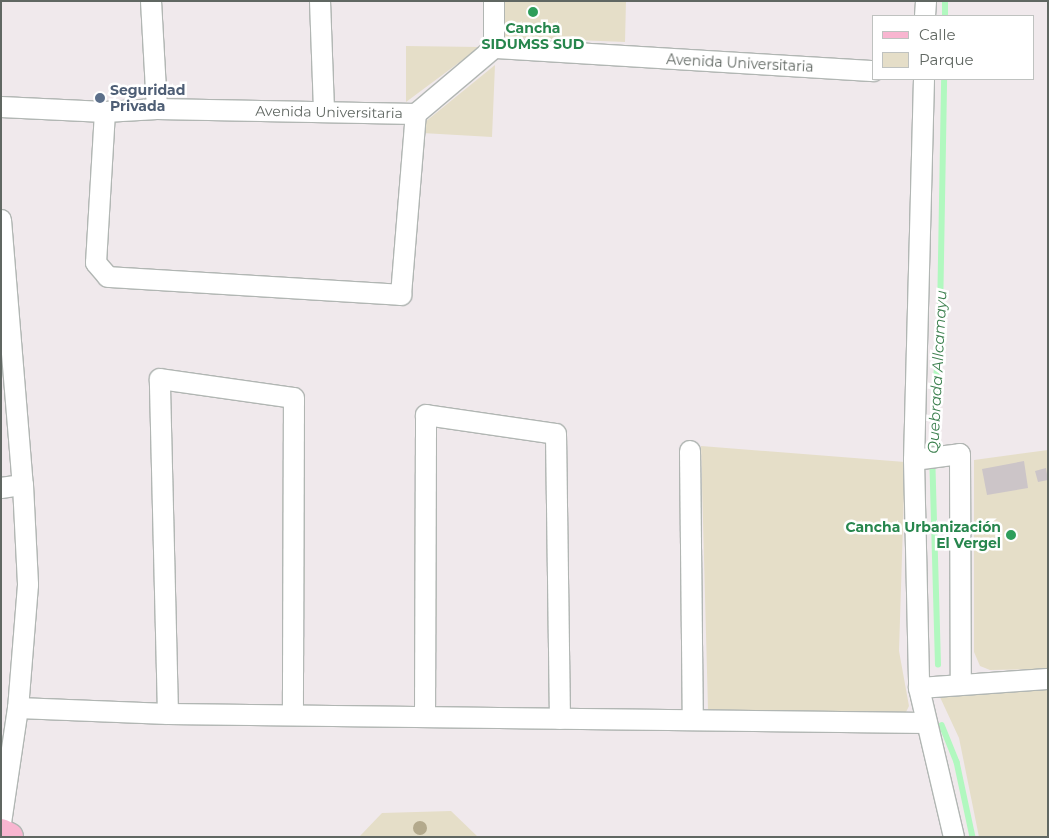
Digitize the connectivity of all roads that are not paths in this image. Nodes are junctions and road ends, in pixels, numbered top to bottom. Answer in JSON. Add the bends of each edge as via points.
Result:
{"nodes":[{"id":1,"x":152,"y":1,"type":"edge"},
{"id":2,"x":320,"y":1,"type":"edge"},
{"id":3,"x":494,"y":1,"type":"edge"},
{"id":4,"x":926,"y":1,"type":"edge"},
{"id":5,"x":926,"y":15,"type":"edge"},
{"id":6,"x":494,"y":48,"type":"junction"},
{"id":7,"x":872,"y":71,"type":"edge"},
{"id":8,"x":924,"y":80,"type":"edge"},
{"id":9,"x":1,"y":108,"type":"edge"},
{"id":10,"x":157,"y":110,"type":"junction"},
{"id":11,"x":324,"y":111,"type":"junction"},
{"id":12,"x":105,"y":112,"type":"junction"},
{"id":13,"x":416,"y":114,"type":"junction"},
{"id":14,"x":1,"y":220,"type":"edge"},
{"id":15,"x":3,"y":265,"type":"edge"},
{"id":16,"x":690,"y":452,"type":"dead end"},
{"id":17,"x":918,"y":460,"type":"junction"},
{"id":18,"x":23,"y":485,"type":"junction"},
{"id":19,"x":1,"y":488,"type":"edge"},
{"id":20,"x":1048,"y":679,"type":"edge"},
{"id":21,"x":962,"y":685,"type":"junction"},
{"id":22,"x":919,"y":688,"type":"junction"},
{"id":23,"x":18,"y":708,"type":"junction"},
{"id":24,"x":168,"y":714,"type":"junction"},
{"id":25,"x":294,"y":715,"type":"junction"},
{"id":26,"x":425,"y":716,"type":"junction"},
{"id":27,"x":560,"y":718,"type":"junction"},
{"id":28,"x":693,"y":718,"type":"junction"},
{"id":29,"x":927,"y":723,"type":"junction"},
{"id":30,"x":1,"y":823,"type":"edge"},
{"id":31,"x":1,"y":833,"type":"edge"},
{"id":32,"x":9,"y":837,"type":"edge"},
{"id":33,"x":954,"y":837,"type":"edge"}],
"edges":[{"from":1,"to":10,"type":"street"},
{"from":2,"to":11,"type":"street"},
{"from":3,"to":6,"type":"street"},
{"from":4,"to":5,"type":"street"},
{"from":6,"to":7,"type":"street","name":"Avenida Universitaria"},
{"from":6,"to":13,"type":"street","name":"Avenida Universitaria"},
{"from":8,"to":17,"type":"street"},
{"from":9,"to":12,"type":"street","name":"Avenida Universitaria"},
{"from":10,"to":11,"type":"street","name":"Avenida Universitaria"},
{"from":10,"to":12,"type":"street","name":"Avenida Universitaria"},
{"from":11,"to":13,"type":"street","name":"Avenida Universitaria"},
{"from":12,"to":13,"type":"street","via":[[96,263],[108,278],[401,295]]},
{"from":14,"to":15,"type":"street"},
{"from":15,"to":18,"type":"street"},
{"from":16,"to":28,"type":"street"},
{"from":17,"to":21,"type":"street","via":[[960,454]]},
{"from":17,"to":22,"type":"street"},
{"from":18,"to":19,"type":"street"},
{"from":18,"to":23,"type":"street","via":[[28,585]]},
{"from":20,"to":21,"type":"street"},
{"from":21,"to":22,"type":"street"},
{"from":22,"to":29,"type":"street"},
{"from":23,"to":24,"type":"street"},
{"from":23,"to":30,"type":"street"},
{"from":24,"to":25,"type":"street"},
{"from":24,"to":25,"type":"street","via":[[160,379],[294,398]]},
{"from":25,"to":26,"type":"street"},
{"from":26,"to":27,"type":"street"},
{"from":26,"to":27,"type":"street","via":[[426,415],[556,434]]},
{"from":27,"to":28,"type":"street"},
{"from":28,"to":29,"type":"street"},
{"from":29,"to":33,"type":"street"},
{"from":31,"to":32,"type":"main road"}]}
